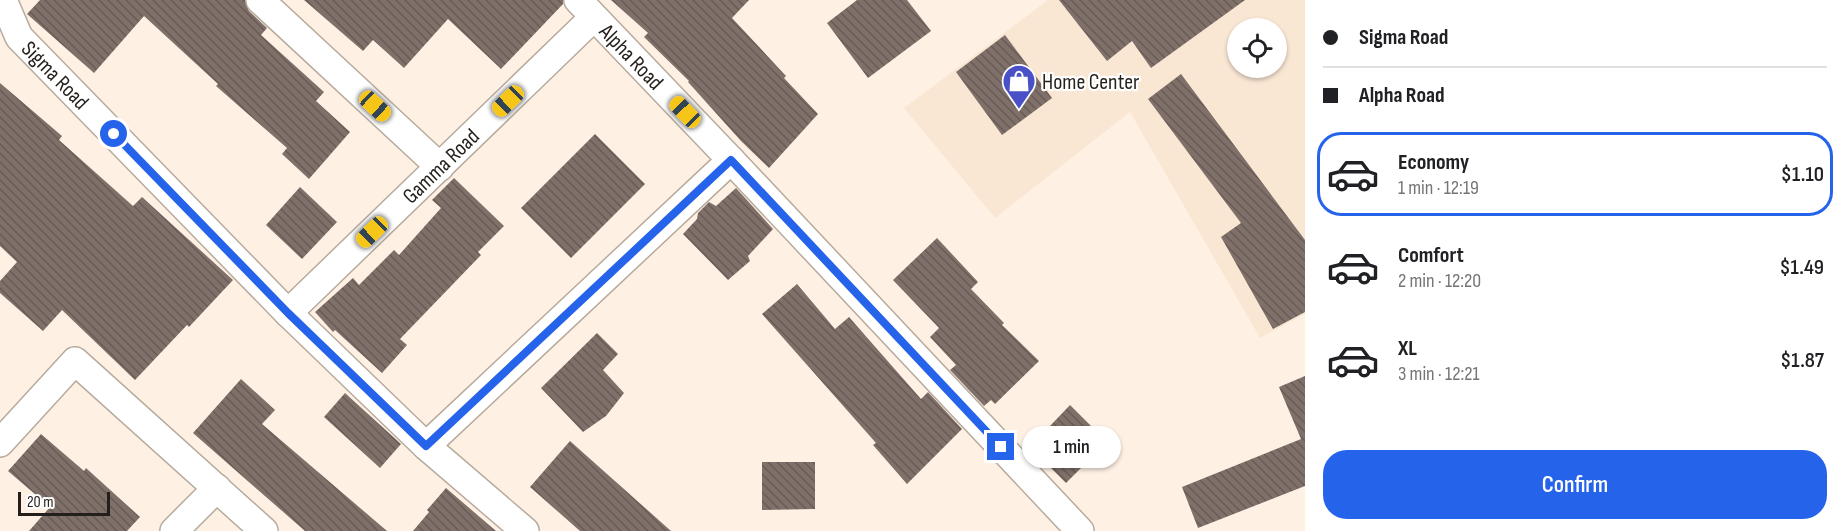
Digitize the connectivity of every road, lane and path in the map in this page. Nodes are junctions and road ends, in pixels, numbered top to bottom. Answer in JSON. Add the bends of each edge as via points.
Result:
{"nodes":[{"id":1,"x":3,"y":0,"type":"edge"},
{"id":2,"x":260,"y":0,"type":"edge"},
{"id":3,"x":585,"y":9,"type":"edge"},
{"id":4,"x":731,"y":160,"type":"junction"},
{"id":5,"x":440,"y":167,"type":"junction"},
{"id":6,"x":288,"y":313,"type":"junction"},
{"id":7,"x":0,"y":443,"type":"edge"},
{"id":8,"x":426,"y":446,"type":"junction"},
{"id":9,"x":217,"y":488,"type":"junction"},
{"id":10,"x":174,"y":531,"type":"edge"},
{"id":11,"x":264,"y":531,"type":"edge"},
{"id":12,"x":525,"y":531,"type":"edge"},
{"id":13,"x":1080,"y":531,"type":"edge"}],
"edges":[{"from":1,"to":6,"type":"street","name":"Sigma Road","via":[[20,37]]},
{"from":2,"to":5,"type":"street"},
{"from":3,"to":4,"type":"street","name":"Alpha Road"},
{"from":3,"to":5,"type":"street","name":"Gamma Road"},
{"from":4,"to":8,"type":"street"},
{"from":4,"to":13,"type":"street","name":"Alpha Road"},
{"from":5,"to":6,"type":"street","name":"Gamma Road"},
{"from":6,"to":8,"type":"street","name":"Sigma Road"},
{"from":7,"to":9,"type":"street","via":[[75,361]]},
{"from":8,"to":12,"type":"street","name":"Sigma Road"},
{"from":9,"to":10,"type":"street"},
{"from":9,"to":11,"type":"street"}]}
